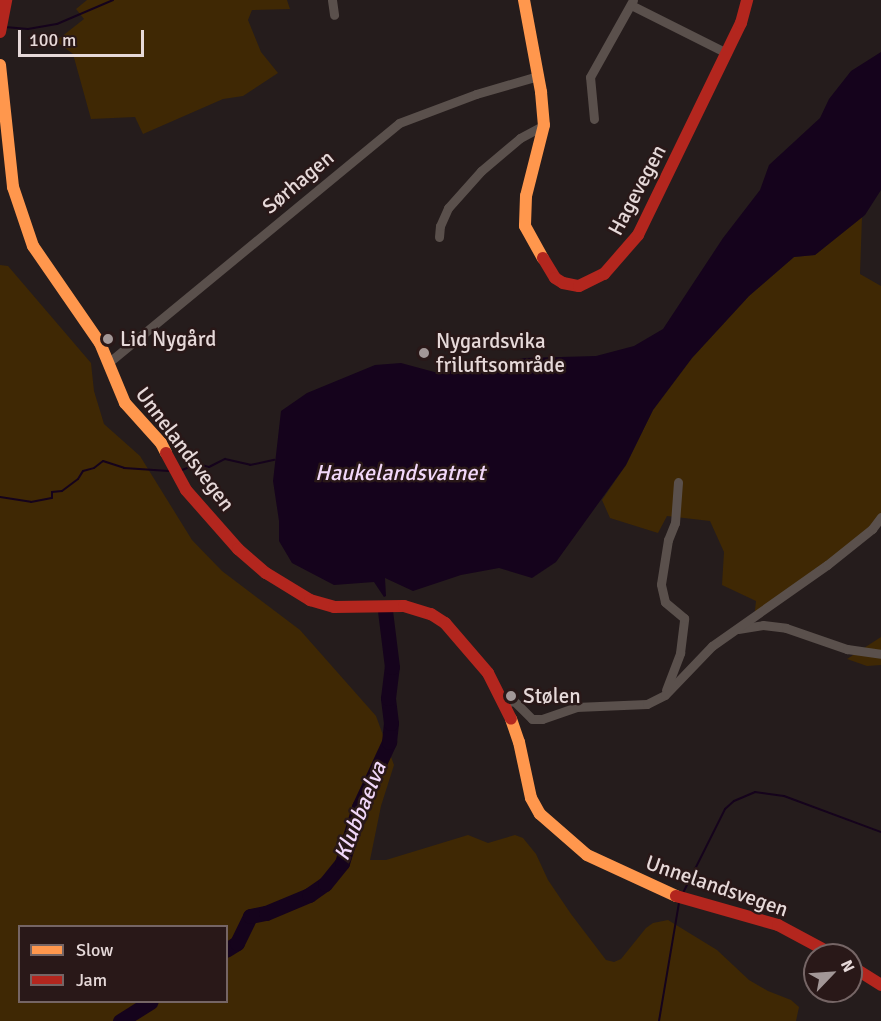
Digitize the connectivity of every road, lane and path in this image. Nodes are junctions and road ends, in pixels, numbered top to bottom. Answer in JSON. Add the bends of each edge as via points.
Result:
{"nodes":[{"id":1,"x":6,"y":0,"type":"edge"},
{"id":2,"x":332,"y":0,"type":"edge"},
{"id":3,"x":524,"y":0,"type":"edge"},
{"id":4,"x":747,"y":0,"type":"edge"},
{"id":5,"x":632,"y":3,"type":"edge"},
{"id":6,"x":334,"y":15,"type":"dead end"},
{"id":7,"x":0,"y":32,"type":"edge"},
{"id":8,"x":727,"y":53,"type":"junction"},
{"id":9,"x":0,"y":65,"type":"edge"},
{"id":10,"x":538,"y":76,"type":"junction"},
{"id":11,"x":594,"y":119,"type":"dead end"},
{"id":12,"x":544,"y":125,"type":"junction"},
{"id":13,"x":439,"y":237,"type":"dead end"},
{"id":14,"x":108,"y":363,"type":"junction"},
{"id":15,"x":678,"y":482,"type":"dead end"},
{"id":16,"x":881,"y":517,"type":"edge"},
{"id":17,"x":736,"y":629,"type":"junction"},
{"id":18,"x":881,"y":654,"type":"edge"},
{"id":19,"x":665,"y":695,"type":"junction"},
{"id":20,"x":505,"y":703,"type":"junction"},
{"id":21,"x":814,"y":943,"type":"edge"},
{"id":22,"x":863,"y":974,"type":"edge"},
{"id":23,"x":881,"y":985,"type":"edge"}],
"edges":[{"from":1,"to":7,"type":"main road"},
{"from":2,"to":6,"type":"street"},
{"from":3,"to":10,"type":"main road","name":"Hagevegen"},
{"from":4,"to":8,"type":"main road","name":"Hagevegen"},
{"from":5,"to":8,"type":"street"},
{"from":5,"to":11,"type":"street","via":[[590,77]]},
{"from":8,"to":12,"type":"main road","name":"Hagevegen","via":[[638,235],[614,266],[586,285],[571,286],[555,278],[525,226],[527,190]]},
{"from":9,"to":14,"type":"main road","name":"Unnelandsvegen","via":[[13,187],[26,230],[47,268],[100,343]]},
{"from":10,"to":12,"type":"main road","name":"Hagevegen"},
{"from":10,"to":14,"type":"street","name":"Sørhagen","via":[[399,123]]},
{"from":12,"to":13,"type":"street","via":[[520,138],[482,171],[448,208]]},
{"from":14,"to":20,"type":"main road","name":"Unnelandsvegen","via":[[118,393],[161,443],[186,490],[238,549],[266,573],[323,605],[404,606],[431,614],[465,642]]},
{"from":15,"to":19,"type":"street","via":[[675,523],[668,540],[661,584],[665,602],[684,618],[680,653]]},
{"from":16,"to":17,"type":"street","via":[[827,565]]},
{"from":17,"to":18,"type":"street","via":[[763,625],[786,628],[847,650]]},
{"from":17,"to":19,"type":"street","via":[[712,646]]},
{"from":19,"to":20,"type":"street","via":[[647,704],[576,707],[542,719],[532,718],[514,701]]},
{"from":20,"to":21,"type":"main road","name":"Unnelandsvegen","via":[[519,742],[531,798],[554,828],[586,855],[653,887],[778,926]]},
{"from":22,"to":23,"type":"main road"}]}
